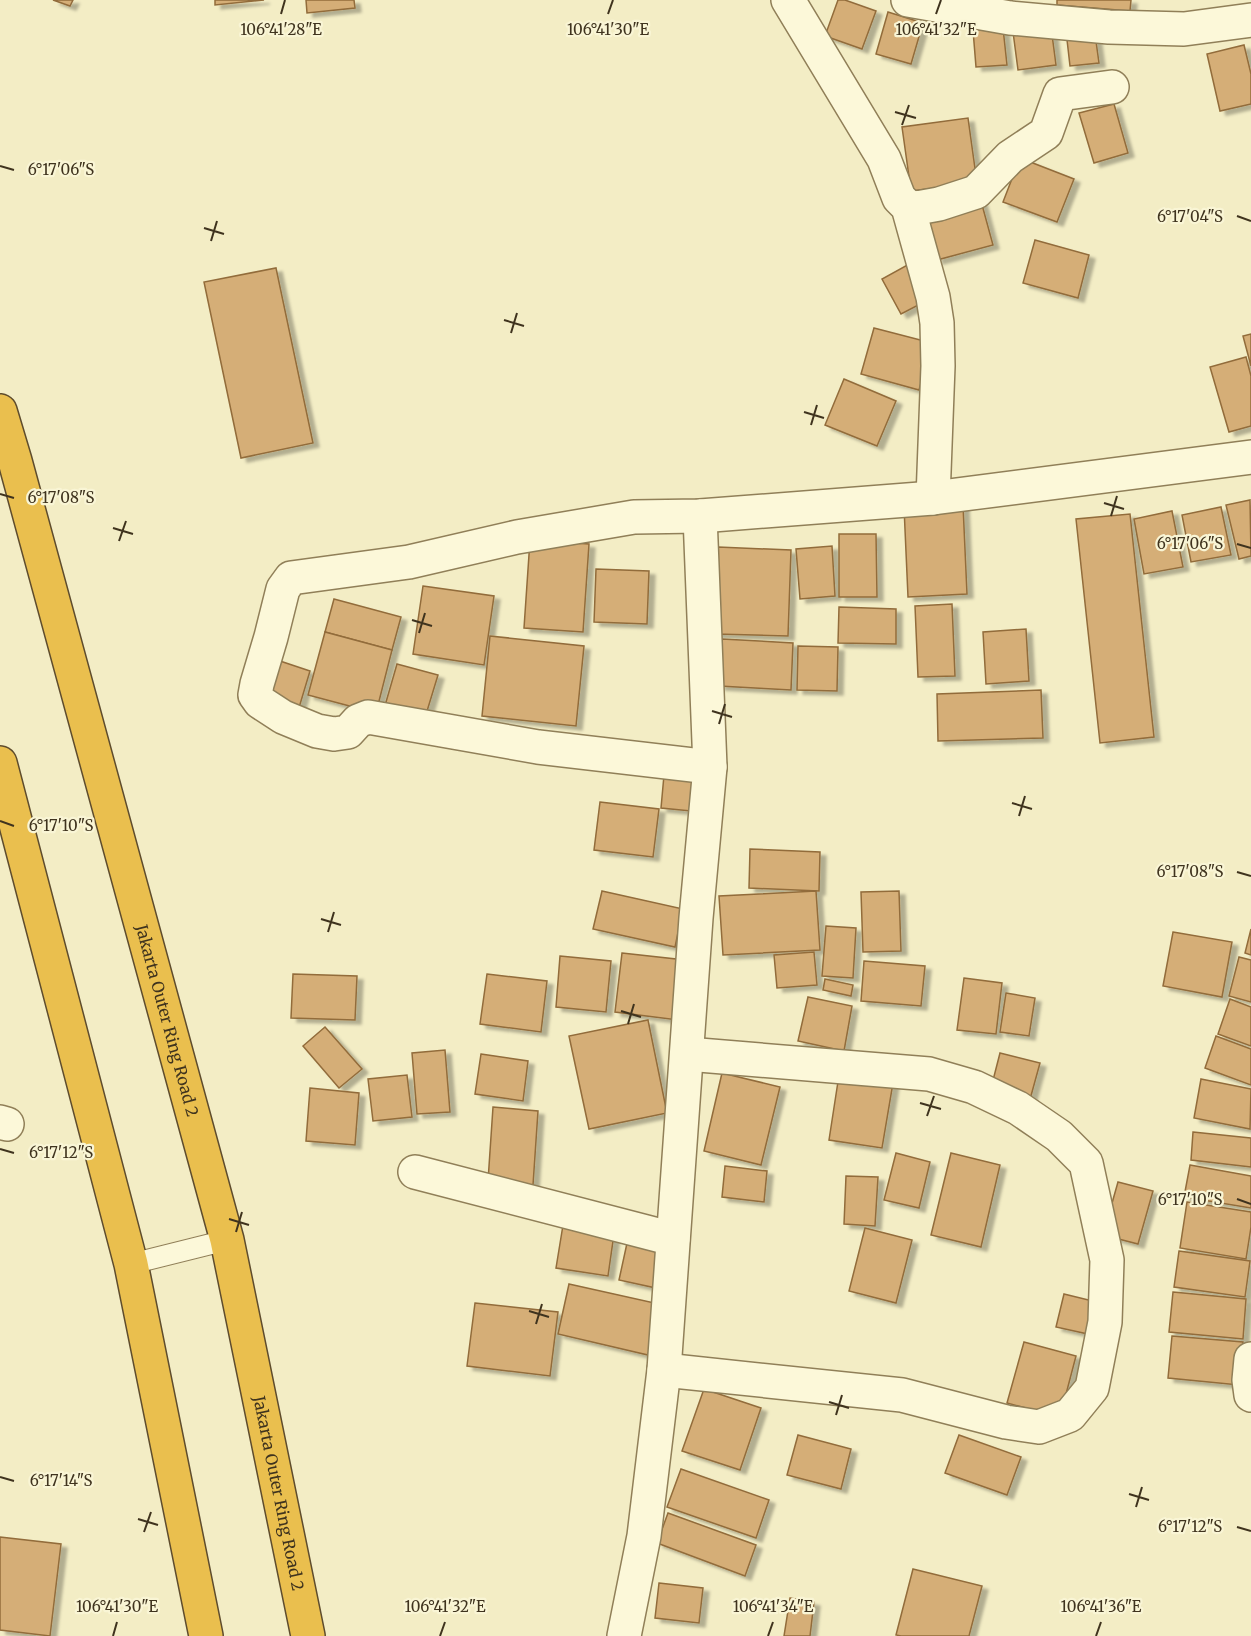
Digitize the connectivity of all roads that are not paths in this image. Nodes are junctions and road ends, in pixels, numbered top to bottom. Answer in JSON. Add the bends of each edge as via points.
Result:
{"nodes":[{"id":1,"x":788,"y":0,"type":"edge"},
{"id":2,"x":908,"y":0,"type":"edge"},
{"id":3,"x":1251,"y":20,"type":"edge"},
{"id":4,"x":1112,"y":87,"type":"dead end"},
{"id":5,"x":908,"y":207,"type":"junction"},
{"id":6,"x":0,"y":411,"type":"edge"},
{"id":7,"x":1251,"y":458,"type":"edge"},
{"id":8,"x":933,"y":498,"type":"junction"},
{"id":9,"x":700,"y":516,"type":"junction"},
{"id":10,"x":0,"y":763,"type":"edge"},
{"id":11,"x":710,"y":768,"type":"junction"},
{"id":12,"x":687,"y":1054,"type":"junction"},
{"id":13,"x":415,"y":1172,"type":"dead end"},
{"id":14,"x":673,"y":1239,"type":"junction"},
{"id":15,"x":227,"y":1240,"type":"junction"},
{"id":16,"x":131,"y":1264,"type":"junction"},
{"id":17,"x":1251,"y":1359,"type":"edge"},
{"id":18,"x":664,"y":1370,"type":"junction"},
{"id":19,"x":1251,"y":1395,"type":"edge"},
{"id":20,"x":206,"y":1636,"type":"edge"},
{"id":21,"x":308,"y":1636,"type":"edge"},
{"id":22,"x":624,"y":1636,"type":"edge"}],
"edges":[{"from":1,"to":5,"type":"street","via":[[884,159],[899,198]]},
{"from":2,"to":3,"type":"street","via":[[1010,18],[1109,27],[1184,29]]},
{"from":4,"to":5,"type":"street","via":[[1060,94],[1046,133],[1010,157],[976,192],[939,204]]},
{"from":5,"to":8,"type":"street","via":[[937,323]]},
{"from":6,"to":15,"type":"highway","name":"Jakarta Outer Ring Road 2"},
{"from":7,"to":8,"type":"street"},
{"from":8,"to":9,"type":"street"},
{"from":9,"to":11,"type":"street"},
{"from":9,"to":11,"type":"street","via":[[634,517],[517,537],[409,562],[291,578],[283,589],[255,694],[260,702],[283,717],[334,734],[348,732],[368,717],[538,747]]},
{"from":10,"to":16,"type":"highway"},
{"from":11,"to":12,"type":"street"},
{"from":12,"to":14,"type":"street"},
{"from":12,"to":18,"type":"street","via":[[929,1074],[974,1087],[1018,1108],[1059,1136],[1086,1163],[1107,1260],[1105,1322],[1092,1388],[1070,1416],[1039,1427],[902,1395]]},
{"from":13,"to":14,"type":"street"},
{"from":14,"to":18,"type":"street"},
{"from":15,"to":16,"type":"lane"},
{"from":15,"to":21,"type":"highway","name":"Jakarta Outer Ring Road 2"},
{"from":16,"to":20,"type":"highway"},
{"from":17,"to":19,"type":"street"},
{"from":18,"to":22,"type":"street","via":[[644,1536]]}]}
